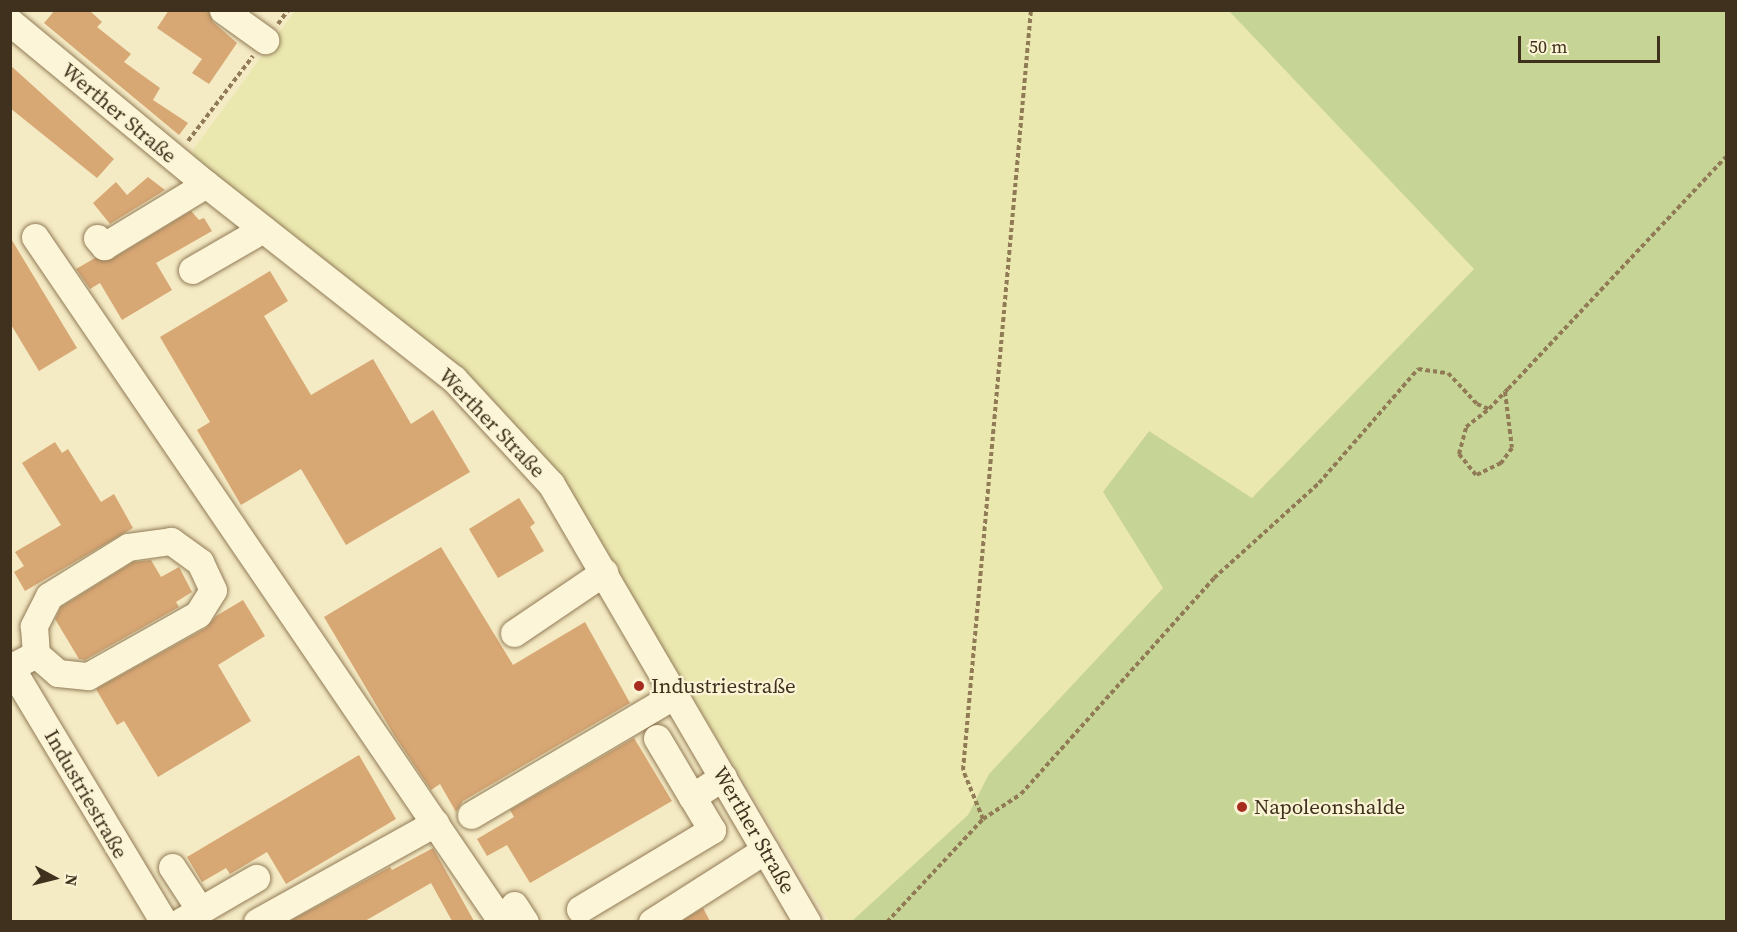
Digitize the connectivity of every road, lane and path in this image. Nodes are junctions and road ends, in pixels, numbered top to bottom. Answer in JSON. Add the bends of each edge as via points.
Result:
{"nodes":[{"id":1,"x":223,"y":10,"type":"edge"},
{"id":2,"x":288,"y":10,"type":"edge"},
{"id":3,"x":1031,"y":10,"type":"edge"},
{"id":4,"x":10,"y":22,"type":"edge"},
{"id":5,"x":265,"y":40,"type":"junction"},
{"id":6,"x":1726,"y":157,"type":"edge"},
{"id":7,"x":174,"y":158,"type":"junction"},
{"id":8,"x":206,"y":184,"type":"junction"},
{"id":9,"x":263,"y":229,"type":"junction"},
{"id":10,"x":35,"y":237,"type":"dead end"},
{"id":11,"x":96,"y":238,"type":"dead end"},
{"id":12,"x":192,"y":270,"type":"dead end"},
{"id":13,"x":1506,"y":392,"type":"junction"},
{"id":14,"x":1489,"y":409,"type":"junction"},
{"id":15,"x":604,"y":572,"type":"junction"},
{"id":16,"x":514,"y":633,"type":"dead end"},
{"id":17,"x":36,"y":654,"type":"junction"},
{"id":18,"x":11,"y":667,"type":"edge"},
{"id":19,"x":675,"y":695,"type":"junction"},
{"id":20,"x":657,"y":738,"type":"dead end"},
{"id":21,"x":723,"y":777,"type":"junction"},
{"id":22,"x":692,"y":797,"type":"junction"},
{"id":23,"x":471,"y":815,"type":"dead end"},
{"id":24,"x":984,"y":819,"type":"junction"},
{"id":25,"x":435,"y":823,"type":"junction"},
{"id":26,"x":765,"y":850,"type":"junction"},
{"id":27,"x":172,"y":867,"type":"dead end"},
{"id":28,"x":256,"y":878,"type":"dead end"},
{"id":29,"x":580,"y":909,"type":"dead end"},
{"id":30,"x":190,"y":916,"type":"edge"},
{"id":31,"x":514,"y":916,"type":"edge"},
{"id":32,"x":164,"y":921,"type":"edge"},
{"id":33,"x":256,"y":921,"type":"edge"},
{"id":34,"x":652,"y":921,"type":"edge"},
{"id":35,"x":807,"y":921,"type":"edge"},
{"id":36,"x":887,"y":921,"type":"edge"}],
"edges":[{"from":1,"to":5,"type":"street"},
{"from":2,"to":5,"type":"path"},
{"from":3,"to":24,"type":"path","via":[[963,770]]},
{"from":4,"to":7,"type":"street","name":"Werther Straße"},
{"from":5,"to":7,"type":"path"},
{"from":6,"to":13,"type":"path"},
{"from":7,"to":8,"type":"street","name":"Werther Straße"},
{"from":8,"to":9,"type":"street","name":"Werther Straße"},
{"from":8,"to":11,"type":"street","via":[[104,246]]},
{"from":9,"to":12,"type":"street"},
{"from":9,"to":15,"type":"street","name":"Werther Straße","via":[[454,379],[551,484]]},
{"from":10,"to":25,"type":"street"},
{"from":13,"to":14,"type":"path"},
{"from":13,"to":14,"type":"path","via":[[1512,448],[1501,463],[1476,475],[1459,454],[1460,439],[1466,427]]},
{"from":14,"to":24,"type":"path","via":[[1477,404],[1448,373],[1418,369],[1318,483],[1214,578],[1021,794]]},
{"from":15,"to":16,"type":"street"},
{"from":15,"to":19,"type":"street","name":"Werther Straße"},
{"from":17,"to":17,"type":"street","via":[[58,673],[88,676],[198,614],[213,590],[200,562],[171,541],[128,547],[49,596],[34,626]]},
{"from":17,"to":18,"type":"street"},
{"from":18,"to":32,"type":"street","name":"Industriestraße"},
{"from":19,"to":21,"type":"street","name":"Werther Straße"},
{"from":19,"to":23,"type":"street"},
{"from":20,"to":22,"type":"street"},
{"from":21,"to":22,"type":"street"},
{"from":21,"to":26,"type":"street","name":"Werther Straße"},
{"from":22,"to":29,"type":"street","via":[[712,830]]},
{"from":24,"to":36,"type":"path"},
{"from":25,"to":31,"type":"street"},
{"from":25,"to":33,"type":"street"},
{"from":26,"to":34,"type":"street"},
{"from":26,"to":35,"type":"street","name":"Werther Straße"},
{"from":27,"to":30,"type":"street"},
{"from":28,"to":30,"type":"street"}]}
